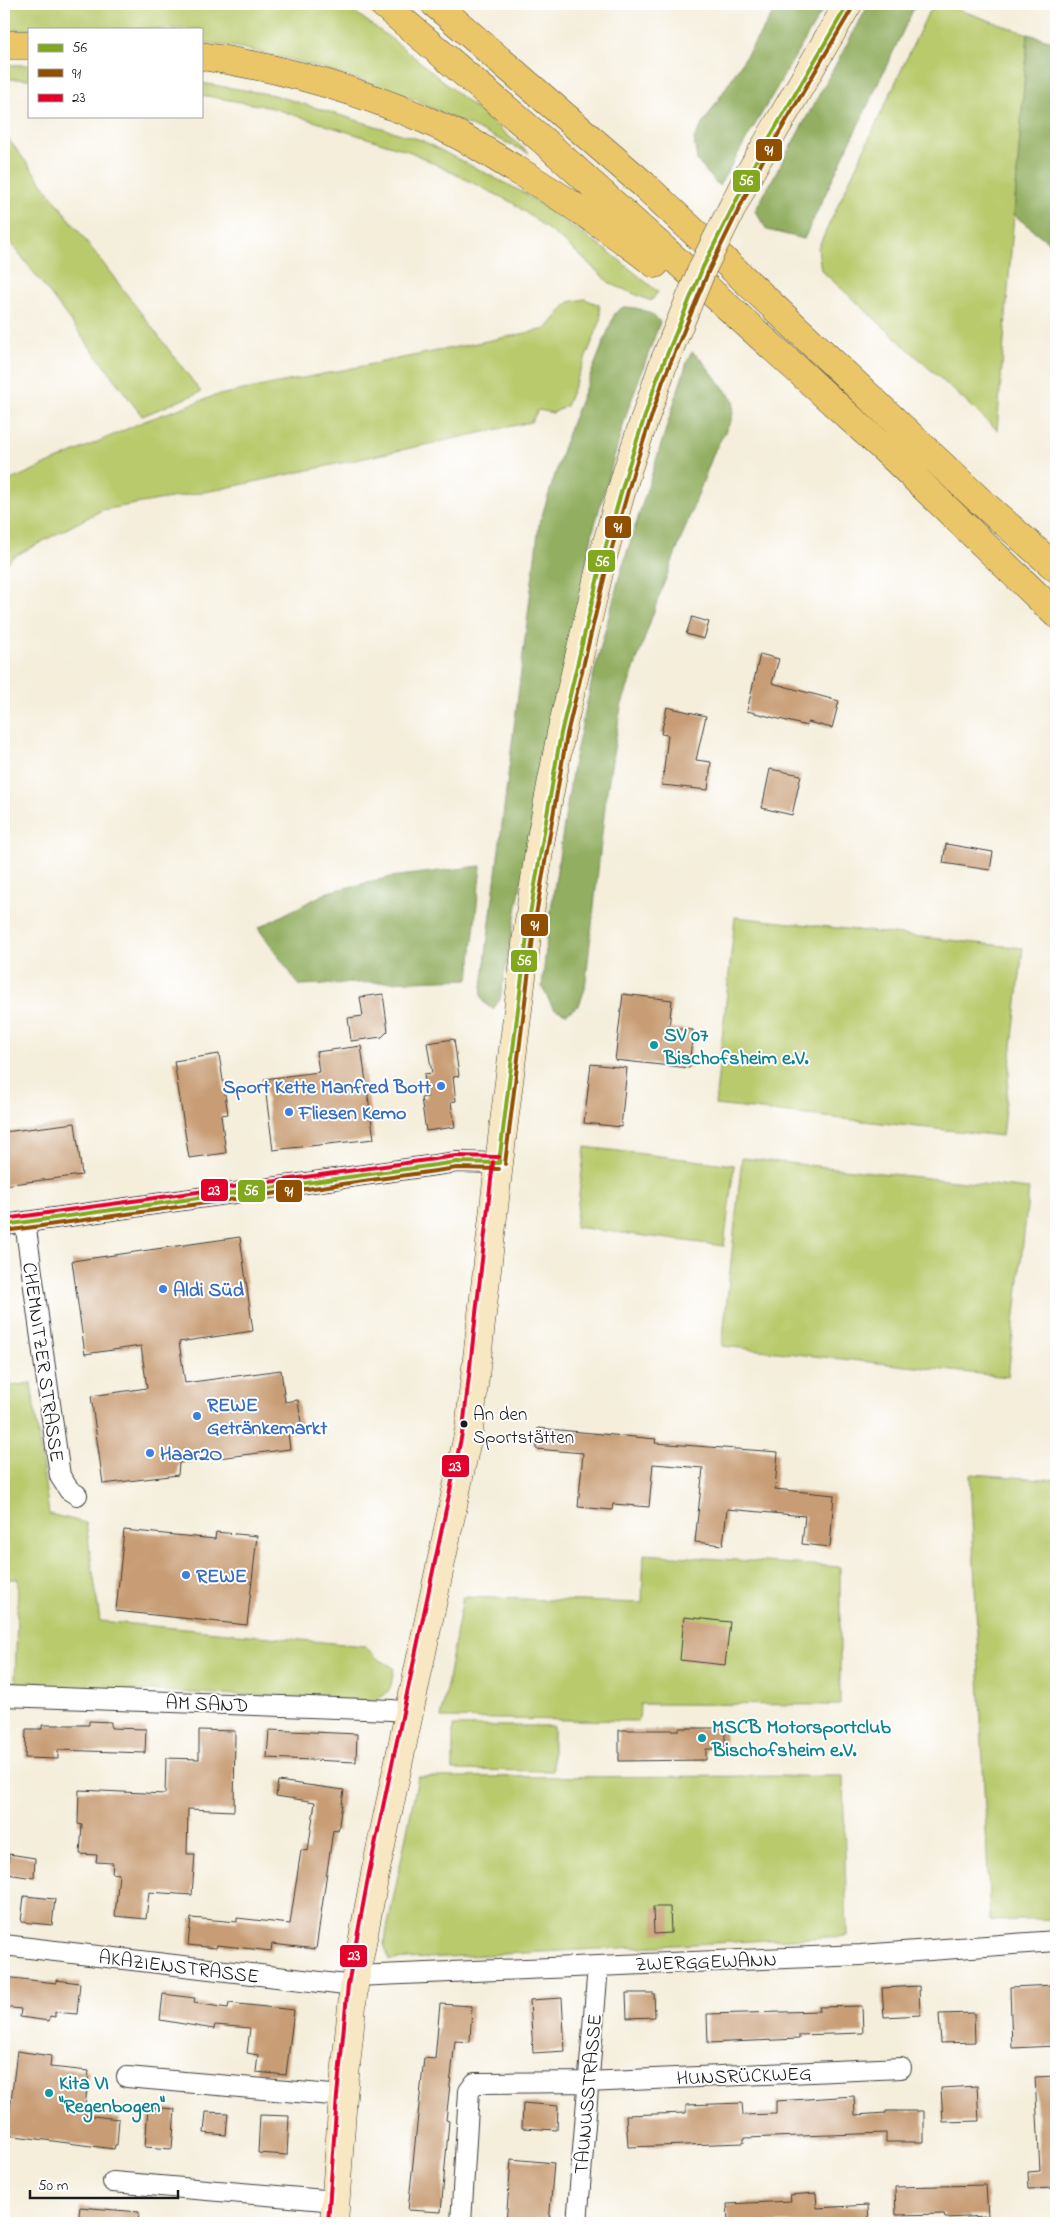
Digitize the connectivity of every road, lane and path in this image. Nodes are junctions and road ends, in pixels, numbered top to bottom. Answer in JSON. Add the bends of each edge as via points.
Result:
{"nodes":[{"id":1,"x":383,"y":4,"type":"edge"},
{"id":2,"x":435,"y":4,"type":"edge"},
{"id":3,"x":848,"y":4,"type":"edge"},
{"id":4,"x":28,"y":44,"type":"edge"},
{"id":5,"x":4,"y":45,"type":"edge"},
{"id":6,"x":202,"y":56,"type":"edge"},
{"id":7,"x":896,"y":460,"type":"junction"},
{"id":8,"x":1056,"y":568,"type":"edge"},
{"id":9,"x":1056,"y":614,"type":"edge"},
{"id":10,"x":499,"y":1163,"type":"junction"},
{"id":11,"x":25,"y":1222,"type":"junction"},
{"id":12,"x":4,"y":1225,"type":"edge"},
{"id":13,"x":77,"y":1495,"type":"dead end"},
{"id":14,"x":4,"y":1696,"type":"edge"},
{"id":15,"x":410,"y":1712,"type":"junction"},
{"id":16,"x":1056,"y":1941,"type":"edge"},
{"id":17,"x":4,"y":1944,"type":"edge"},
{"id":18,"x":598,"y":1966,"type":"junction"},
{"id":19,"x":355,"y":1981,"type":"junction"},
{"id":20,"x":901,"y":2068,"type":"dead end"},
{"id":21,"x":127,"y":2077,"type":"dead end"},
{"id":22,"x":587,"y":2082,"type":"junction"},
{"id":23,"x":343,"y":2096,"type":"junction"},
{"id":24,"x":113,"y":2182,"type":"dead end"},
{"id":25,"x":335,"y":2212,"type":"edge"},
{"id":26,"x":461,"y":2223,"type":"edge"},
{"id":27,"x":577,"y":2223,"type":"edge"}],
"edges":[{"from":1,"to":7,"type":"highway","via":[[545,142]]},
{"from":2,"to":8,"type":"highway","via":[[643,184],[979,500]]},
{"from":3,"to":10,"type":"main road","bridge":true,"via":[[749,174],[703,267],[664,362],[628,468],[602,560],[561,733],[529,920]]},
{"from":4,"to":5,"type":"highway"},
{"from":6,"to":7,"type":"highway","via":[[316,81],[449,130],[570,202],[635,248],[819,404]]},
{"from":7,"to":9,"type":"highway"},
{"from":10,"to":11,"type":"street","via":[[457,1162]]},
{"from":10,"to":15,"type":"main road","via":[[469,1430]]},
{"from":11,"to":12,"type":"street"},
{"from":11,"to":13,"type":"street","name":"CHEMNITZER STRASSE","via":[[60,1476],[69,1490]]},
{"from":14,"to":15,"type":"street","name":"AM SAND"},
{"from":15,"to":19,"type":"main road"},
{"from":16,"to":18,"type":"street","name":"ZWERGGEWANN","via":[[861,1955]]},
{"from":17,"to":19,"type":"street","name":"AKAZIENSTRASSE"},
{"from":18,"to":19,"type":"street","name":"ZWERGGEWANN"},
{"from":18,"to":22,"type":"street","name":"TAUNUSSTRASSE"},
{"from":19,"to":23,"type":"main road"},
{"from":20,"to":22,"type":"street","name":"HUNSRÜCKWEG"},
{"from":21,"to":23,"type":"street"},
{"from":22,"to":26,"type":"street","name":"HUNSRÜCKWEG","via":[[476,2083],[469,2090]]},
{"from":22,"to":27,"type":"street","name":"TAUNUSSTRASSE"},
{"from":23,"to":25,"type":"main road"},
{"from":24,"to":25,"type":"street"}]}
